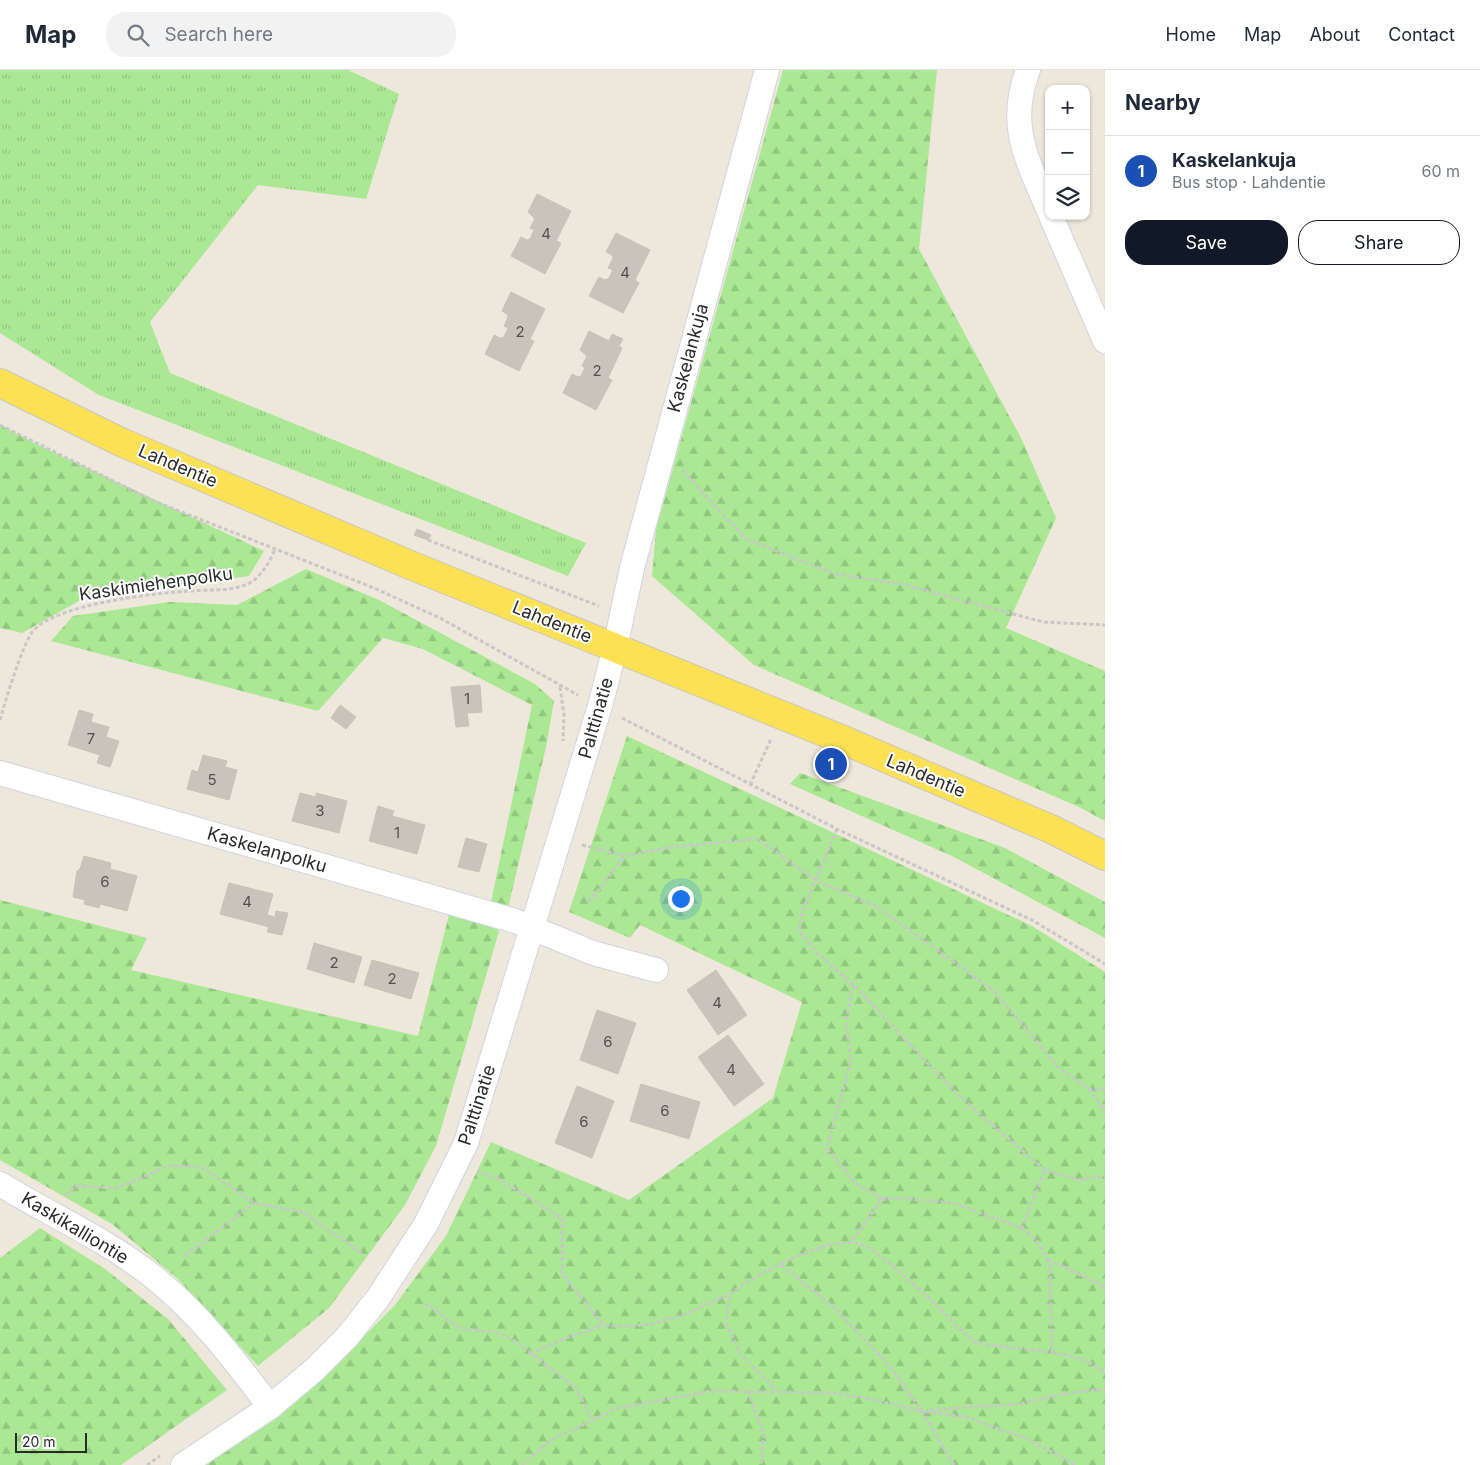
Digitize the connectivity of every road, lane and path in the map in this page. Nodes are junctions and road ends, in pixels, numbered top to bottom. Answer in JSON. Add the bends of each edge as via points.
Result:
{"nodes":[{"id":1,"x":767,"y":70,"type":"edge"},
{"id":2,"x":1028,"y":70,"type":"edge"},
{"id":3,"x":1045,"y":202,"type":"edge"},
{"id":4,"x":1053,"y":220,"type":"edge"},
{"id":5,"x":1105,"y":341,"type":"edge"},
{"id":6,"x":0,"y":384,"type":"edge"},
{"id":7,"x":0,"y":425,"type":"edge"},
{"id":8,"x":662,"y":452,"type":"junction"},
{"id":9,"x":428,"y":540,"type":"dead end"},
{"id":10,"x":274,"y":549,"type":"junction"},
{"id":11,"x":585,"y":602,"type":"dead end"},
{"id":12,"x":1105,"y":625,"type":"edge"},
{"id":13,"x":616,"y":648,"type":"junction"},
{"id":14,"x":0,"y":720,"type":"edge"},
{"id":15,"x":639,"y":727,"type":"dead end"},
{"id":16,"x":563,"y":742,"type":"dead end"},
{"id":17,"x":778,"y":742,"type":"dead end"},
{"id":18,"x":0,"y":773,"type":"edge"},
{"id":19,"x":750,"y":785,"type":"junction"},
{"id":20,"x":837,"y":830,"type":"junction"},
{"id":21,"x":560,"y":840,"type":"junction"},
{"id":22,"x":625,"y":856,"type":"junction"},
{"id":23,"x":1105,"y":856,"type":"edge"},
{"id":24,"x":817,"y":881,"type":"junction"},
{"id":25,"x":589,"y":902,"type":"dead end"},
{"id":26,"x":534,"y":928,"type":"junction"},
{"id":27,"x":1105,"y":964,"type":"edge"},
{"id":28,"x":656,"y":970,"type":"dead end"},
{"id":29,"x":853,"y":984,"type":"junction"},
{"id":30,"x":1088,"y":1089,"type":"junction"},
{"id":31,"x":1105,"y":1089,"type":"edge"},
{"id":32,"x":1105,"y":1111,"type":"edge"},
{"id":33,"x":457,"y":1163,"type":"junction"},
{"id":34,"x":1045,"y":1170,"type":"junction"},
{"id":35,"x":1105,"y":1176,"type":"edge"},
{"id":36,"x":0,"y":1184,"type":"edge"},
{"id":37,"x":882,"y":1199,"type":"junction"},
{"id":38,"x":254,"y":1203,"type":"junction"},
{"id":39,"x":49,"y":1212,"type":"junction"},
{"id":40,"x":1022,"y":1228,"type":"junction"},
{"id":41,"x":852,"y":1241,"type":"junction"},
{"id":42,"x":364,"y":1255,"type":"dead end"},
{"id":43,"x":185,"y":1256,"type":"dead end"},
{"id":44,"x":1047,"y":1259,"type":"junction"},
{"id":45,"x":781,"y":1265,"type":"junction"},
{"id":46,"x":1105,"y":1287,"type":"edge"},
{"id":47,"x":730,"y":1294,"type":"junction"},
{"id":48,"x":425,"y":1303,"type":"dead end"},
{"id":49,"x":602,"y":1325,"type":"junction"},
{"id":50,"x":530,"y":1354,"type":"junction"},
{"id":51,"x":1052,"y":1354,"type":"junction"},
{"id":52,"x":1105,"y":1372,"type":"edge"},
{"id":53,"x":1105,"y":1390,"type":"edge"},
{"id":54,"x":748,"y":1391,"type":"junction"},
{"id":55,"x":779,"y":1392,"type":"junction"},
{"id":56,"x":270,"y":1407,"type":"junction"},
{"id":57,"x":922,"y":1411,"type":"junction"},
{"id":58,"x":593,"y":1420,"type":"junction"},
{"id":59,"x":183,"y":1465,"type":"edge"},
{"id":60,"x":522,"y":1465,"type":"edge"},
{"id":61,"x":761,"y":1465,"type":"edge"},
{"id":62,"x":954,"y":1465,"type":"edge"},
{"id":63,"x":1076,"y":1465,"type":"edge"}],
"edges":[{"from":1,"to":8,"type":"street","name":"Kaskelankuja"},
{"from":2,"to":3,"type":"street","via":[[1019,93],[1018,126],[1026,159]]},
{"from":4,"to":5,"type":"street"},
{"from":6,"to":13,"type":"main road","name":"Lahdentie","via":[[123,443]]},
{"from":7,"to":10,"type":"path","via":[[154,501]]},
{"from":8,"to":12,"type":"path","via":[[746,539],[835,574],[902,584],[1043,622]]},
{"from":8,"to":13,"type":"street","name":"Kaskelankuja","via":[[630,577]]},
{"from":9,"to":11,"type":"path"},
{"from":10,"to":14,"type":"path","name":"Kaskimiehenpolku","via":[[269,564],[254,580],[243,586],[135,597],[88,606],[66,611],[34,630]]},
{"from":10,"to":16,"type":"path","via":[[440,618],[560,686]]},
{"from":13,"to":21,"type":"street","name":"Palttinatie"},
{"from":13,"to":23,"type":"main road","name":"Lahdentie","via":[[841,739],[1051,829]]},
{"from":15,"to":19,"type":"path"},
{"from":17,"to":19,"type":"path","via":[[770,739]]},
{"from":18,"to":26,"type":"street","name":"Kaskelanpolku"},
{"from":19,"to":20,"type":"path"},
{"from":20,"to":24,"type":"path"},
{"from":20,"to":27,"type":"path","via":[[1032,920]]},
{"from":21,"to":22,"type":"path"},
{"from":21,"to":26,"type":"street","name":"Palttinatie"},
{"from":22,"to":24,"type":"path","via":[[673,846],[758,840]]},
{"from":22,"to":25,"type":"path"},
{"from":24,"to":29,"type":"path","via":[[802,912],[799,931],[818,954]]},
{"from":24,"to":30,"type":"path","via":[[877,906],[993,990],[1058,1067]]},
{"from":26,"to":28,"type":"street","name":"Kaskelanpolku","via":[[593,953]]},
{"from":26,"to":33,"type":"street","name":"Palttinatie"},
{"from":29,"to":34,"type":"path","via":[[957,1094]]},
{"from":29,"to":37,"type":"path","via":[[846,1023],[850,1061],[827,1148],[856,1183]]},
{"from":30,"to":31,"type":"path"},
{"from":30,"to":32,"type":"path"},
{"from":33,"to":49,"type":"path","via":[[499,1179],[562,1218],[562,1274]]},
{"from":33,"to":56,"type":"street","name":"Palttinatie","via":[[426,1224],[378,1298],[348,1336]]},
{"from":34,"to":35,"type":"path","via":[[1080,1180]]},
{"from":34,"to":40,"type":"path"},
{"from":36,"to":39,"type":"street","name":"Kaskikalliontie"},
{"from":37,"to":40,"type":"path","via":[[953,1203]]},
{"from":37,"to":41,"type":"path"},
{"from":38,"to":39,"type":"path","via":[[203,1168],[170,1165],[117,1188],[75,1186]]},
{"from":38,"to":42,"type":"path","via":[[303,1212]]},
{"from":38,"to":43,"type":"path"},
{"from":39,"to":56,"type":"street","name":"Kaskikalliontie","via":[[82,1228],[139,1266],[181,1302],[207,1327]]},
{"from":40,"to":44,"type":"path","via":[[1038,1242]]},
{"from":41,"to":45,"type":"path","via":[[813,1251]]},
{"from":41,"to":51,"type":"path","via":[[865,1246],[908,1280],[977,1342]]},
{"from":44,"to":46,"type":"path"},
{"from":44,"to":51,"type":"path","via":[[1050,1266]]},
{"from":45,"to":47,"type":"path","via":[[757,1275]]},
{"from":45,"to":57,"type":"path","via":[[832,1306],[890,1366]]},
{"from":47,"to":49,"type":"path","via":[[679,1318],[631,1328]]},
{"from":47,"to":55,"type":"path","via":[[726,1323],[741,1355]]},
{"from":48,"to":50,"type":"path","via":[[460,1328],[497,1333],[515,1341]]},
{"from":49,"to":50,"type":"path"},
{"from":50,"to":58,"type":"path","via":[[576,1388]]},
{"from":51,"to":52,"type":"path","via":[[1095,1363]]},
{"from":53,"to":57,"type":"path","via":[[1068,1393],[1018,1404]]},
{"from":54,"to":55,"type":"path"},
{"from":54,"to":58,"type":"path","via":[[711,1391],[618,1408]]},
{"from":54,"to":61,"type":"path","via":[[764,1434]]},
{"from":55,"to":57,"type":"path","via":[[833,1393]]},
{"from":56,"to":59,"type":"street","name":"Palttinatie"},
{"from":57,"to":62,"type":"path"},
{"from":57,"to":63,"type":"path","via":[[966,1416],[1027,1439]]},
{"from":58,"to":60,"type":"path","via":[[551,1440]]}]}
